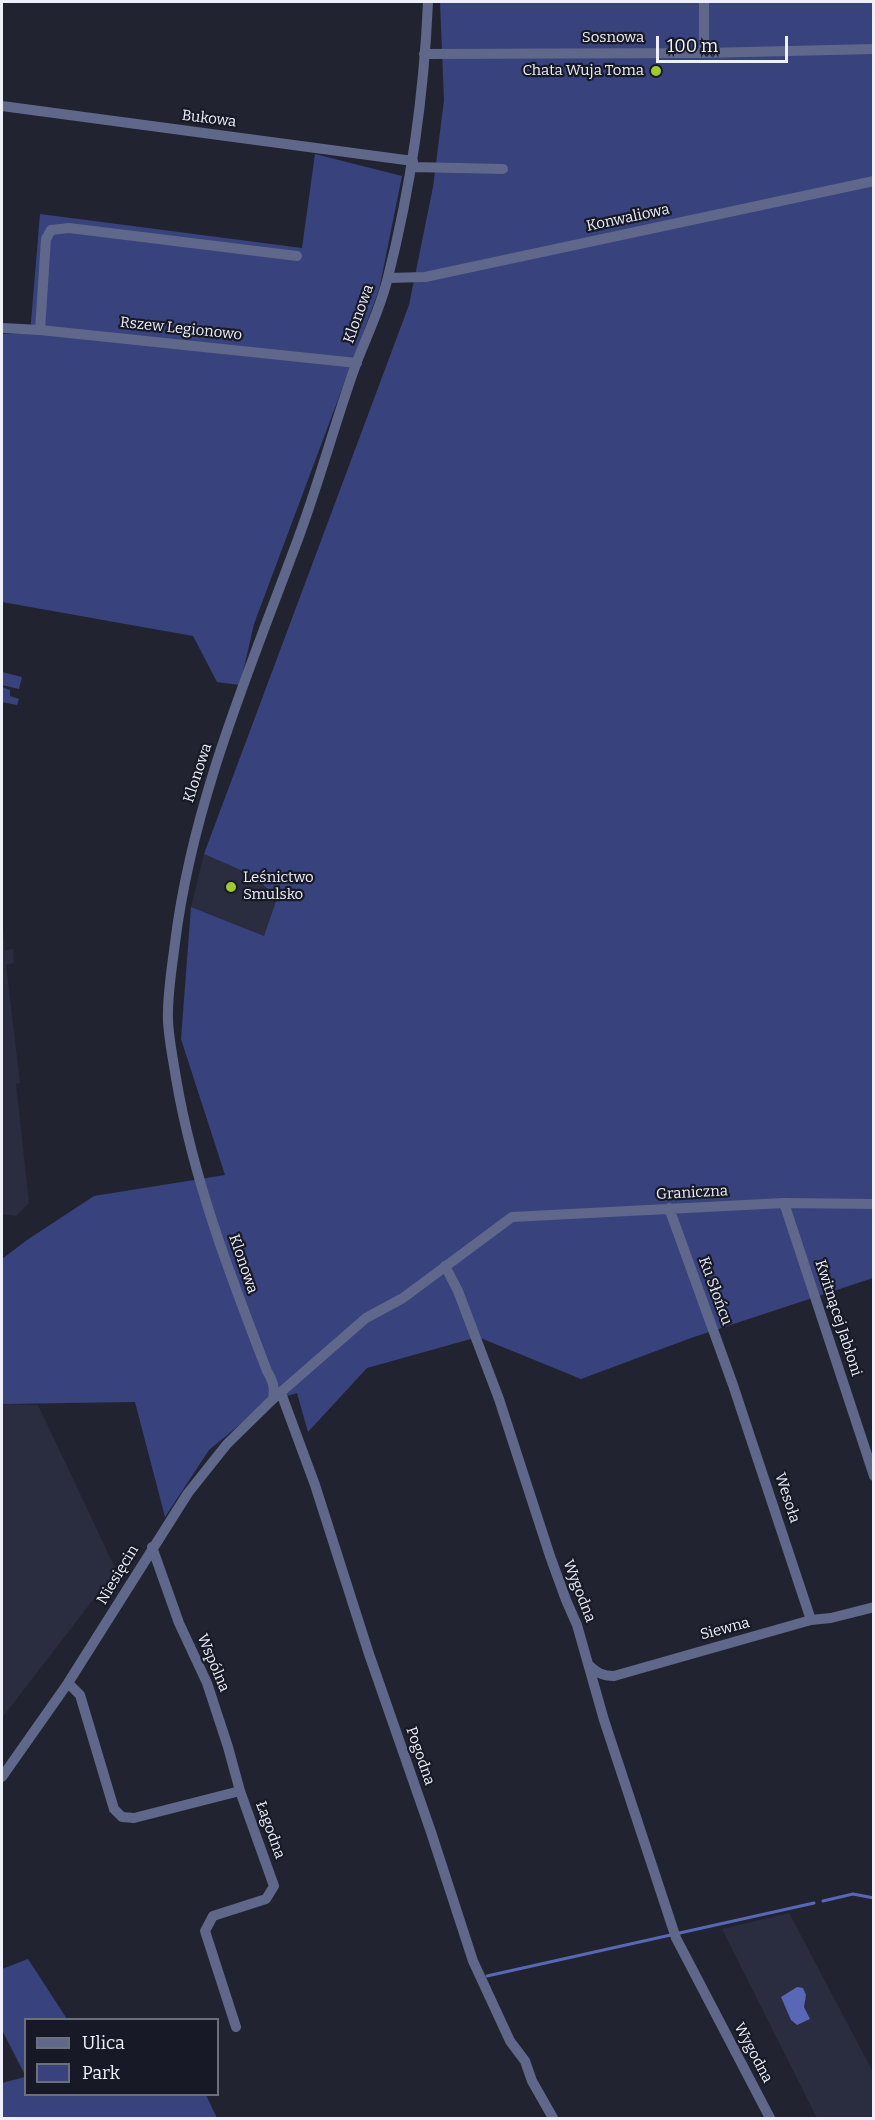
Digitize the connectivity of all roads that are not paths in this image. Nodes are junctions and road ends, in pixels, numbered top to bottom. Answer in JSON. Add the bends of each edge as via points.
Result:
{"nodes":[{"id":1,"x":428,"y":2,"type":"edge"},
{"id":2,"x":704,"y":2,"type":"edge"},
{"id":3,"x":873,"y":49,"type":"edge"},
{"id":4,"x":704,"y":53,"type":"junction"},
{"id":5,"x":424,"y":54,"type":"junction"},
{"id":6,"x":2,"y":106,"type":"edge"},
{"id":7,"x":413,"y":164,"type":"junction"},
{"id":8,"x":503,"y":169,"type":"dead end"},
{"id":9,"x":873,"y":181,"type":"edge"},
{"id":10,"x":297,"y":256,"type":"dead end"},
{"id":11,"x":388,"y":278,"type":"junction"},
{"id":12,"x":2,"y":328,"type":"edge"},
{"id":13,"x":40,"y":330,"type":"junction"},
{"id":14,"x":357,"y":363,"type":"junction"},
{"id":15,"x":784,"y":1203,"type":"junction"},
{"id":16,"x":873,"y":1204,"type":"edge"},
{"id":17,"x":669,"y":1208,"type":"junction"},
{"id":18,"x":512,"y":1217,"type":"joint"},
{"id":19,"x":445,"y":1266,"type":"junction"},
{"id":20,"x":733,"y":1385,"type":"joint"},
{"id":21,"x":277,"y":1396,"type":"junction"},
{"id":22,"x":873,"y":1476,"type":"edge"},
{"id":23,"x":152,"y":1548,"type":"junction"},
{"id":24,"x":873,"y":1607,"type":"edge"},
{"id":25,"x":811,"y":1620,"type":"junction"},
{"id":26,"x":589,"y":1665,"type":"junction"},
{"id":27,"x":68,"y":1683,"type":"junction"},
{"id":28,"x":2,"y":1777,"type":"edge"},
{"id":29,"x":240,"y":1791,"type":"junction"},
{"id":30,"x":236,"y":2027,"type":"dead end"},
{"id":31,"x":553,"y":2118,"type":"edge"},
{"id":32,"x":770,"y":2118,"type":"edge"}],
"edges":[{"from":1,"to":5,"type":"street","name":"Klonowa"},
{"from":2,"to":4,"type":"street"},
{"from":3,"to":4,"type":"street","name":"Sosnowa"},
{"from":4,"to":5,"type":"street","name":"Sosnowa"},
{"from":5,"to":7,"type":"street","name":"Klonowa"},
{"from":6,"to":7,"type":"street","name":"Bukowa"},
{"from":7,"to":8,"type":"street"},
{"from":7,"to":11,"type":"street","name":"Klonowa"},
{"from":9,"to":11,"type":"street","name":"Konwaliowa","via":[[425,277]]},
{"from":10,"to":13,"type":"street","via":[[69,228],[51,230],[46,239]]},
{"from":11,"to":14,"type":"street","name":"Klonowa"},
{"from":12,"to":13,"type":"street","name":"Rszew Legionowo"},
{"from":13,"to":14,"type":"street","name":"Rszew Legionowo"},
{"from":14,"to":21,"type":"street","name":"Klonowa","via":[[296,546],[235,708],[196,831],[180,904],[170,989],[169,1034],[191,1152],[236,1291]]},
{"from":15,"to":16,"type":"street","name":"Graniczna"},
{"from":15,"to":17,"type":"street","name":"Graniczna"},
{"from":15,"to":22,"type":"street","name":"Kwitnącej Jabłoni"},
{"from":17,"to":18,"type":"street","name":"Graniczna"},
{"from":17,"to":20,"type":"street","name":"Ku Słońcu"},
{"from":18,"to":19,"type":"street","name":"Niesięcin"},
{"from":19,"to":21,"type":"street","name":"Niesięcin","via":[[403,1298],[366,1318]]},
{"from":19,"to":26,"type":"street","name":"Wygodna","via":[[499,1399]]},
{"from":20,"to":25,"type":"street","name":"Wesoła"},
{"from":21,"to":23,"type":"street","name":"Niesięcin","via":[[219,1452]]},
{"from":21,"to":31,"type":"street","name":"Pogodna","via":[[315,1485],[479,1977]]},
{"from":23,"to":27,"type":"street","name":"Niesięcin"},
{"from":23,"to":29,"type":"street","name":"Wspólna","via":[[179,1623],[207,1683]]},
{"from":24,"to":25,"type":"street","name":"Siewna"},
{"from":25,"to":26,"type":"street","name":"Siewna","via":[[614,1676],[597,1673]]},
{"from":26,"to":32,"type":"street","name":"Wygodna","via":[[674,1934]]},
{"from":27,"to":28,"type":"street","name":"Niesięcin"},
{"from":27,"to":29,"type":"street","name":"Łagodna","via":[[80,1695],[114,1809],[122,1817],[134,1818]]},
{"from":29,"to":30,"type":"street","name":"Łagodna","via":[[274,1886],[266,1899],[213,1916],[205,1931]]}]}
